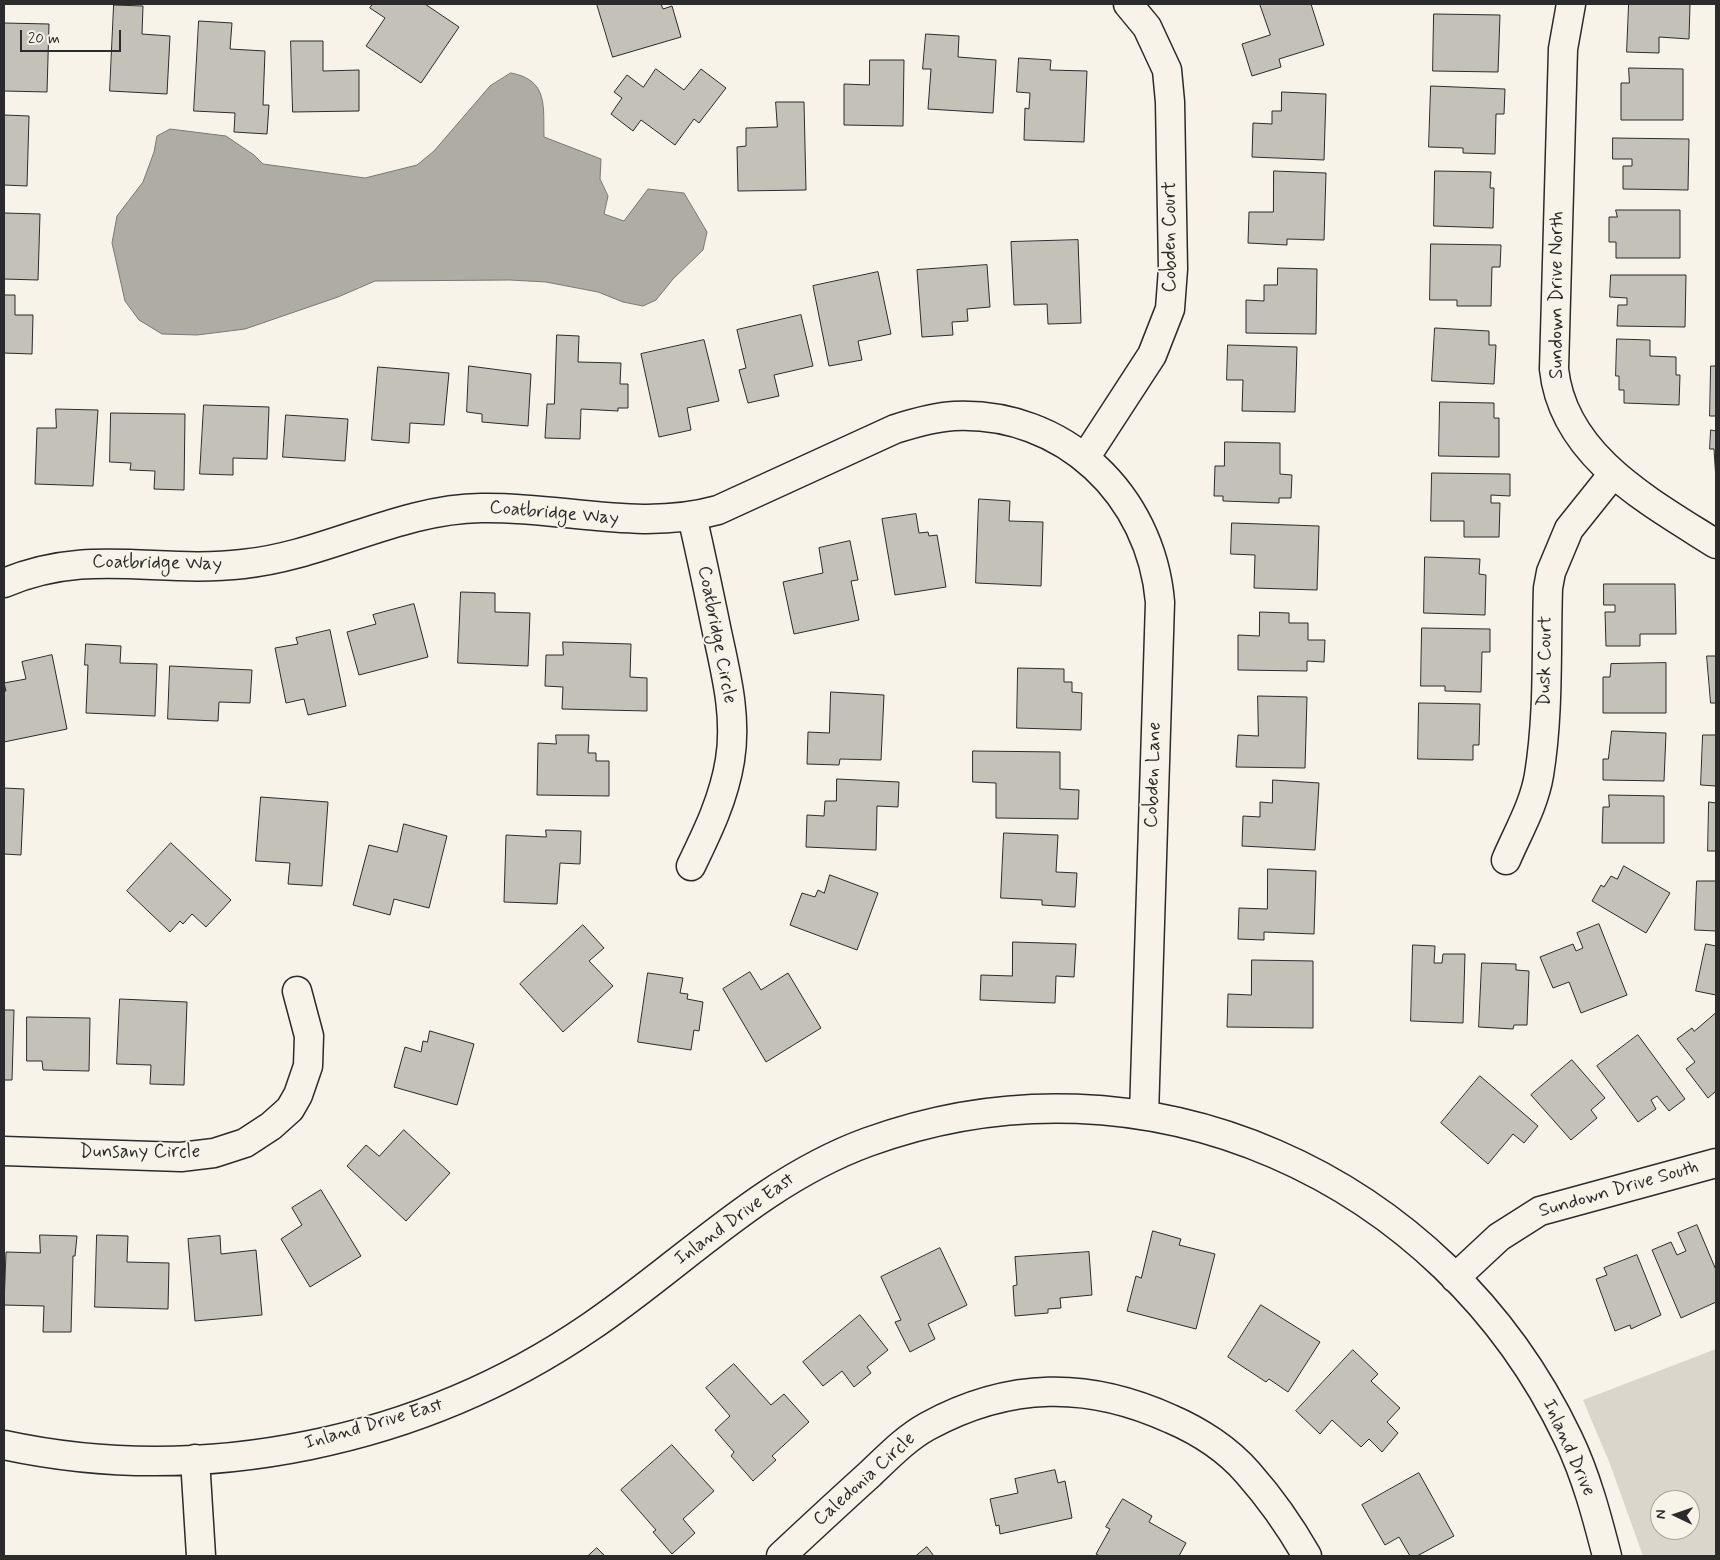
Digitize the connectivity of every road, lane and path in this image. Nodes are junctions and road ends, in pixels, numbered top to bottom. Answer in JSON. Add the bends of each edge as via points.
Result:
{"nodes":[{"id":1,"x":1128,"y":4,"type":"edge"},
{"id":2,"x":1570,"y":4,"type":"edge"},
{"id":3,"x":1085,"y":458,"type":"junction"},
{"id":4,"x":1613,"y":474,"type":"junction"},
{"id":5,"x":692,"y":516,"type":"junction"},
{"id":6,"x":1716,"y":544,"type":"edge"},
{"id":7,"x":4,"y":583,"type":"edge"},
{"id":8,"x":1506,"y":860,"type":"dead end"},
{"id":9,"x":691,"y":866,"type":"dead end"},
{"id":10,"x":297,"y":991,"type":"dead end"},
{"id":11,"x":1144,"y":1115,"type":"junction"},
{"id":12,"x":4,"y":1152,"type":"edge"},
{"id":13,"x":1716,"y":1163,"type":"edge"},
{"id":14,"x":1456,"y":1278,"type":"junction"},
{"id":15,"x":1515,"y":1347,"type":"joint"},
{"id":16,"x":4,"y":1445,"type":"edge"},
{"id":17,"x":195,"y":1459,"type":"junction"},
{"id":18,"x":200,"y":1556,"type":"edge"},
{"id":19,"x":781,"y":1556,"type":"edge"},
{"id":20,"x":1307,"y":1556,"type":"edge"},
{"id":21,"x":1607,"y":1556,"type":"edge"}],
"edges":[{"from":1,"to":3,"type":"street","name":"Cobden Court","via":[[1147,27],[1167,70],[1173,260],[1170,309],[1152,355]]},
{"from":2,"to":4,"type":"street","name":"Sundown Drive North","via":[[1562,49],[1555,383],[1564,409],[1584,444]]},
{"from":3,"to":5,"type":"street","name":"Coatbridge Way","via":[[1046,434],[1016,423],[979,417],[938,418],[895,429],[736,502]]},
{"from":3,"to":11,"type":"street","name":"Cobden Lane","via":[[1110,481],[1130,507],[1150,553],[1160,602]]},
{"from":4,"to":6,"type":"street","name":"Sundown Drive North"},
{"from":4,"to":8,"type":"street","name":"Dusk Court","via":[[1569,529],[1551,572],[1543,751],[1524,825]]},
{"from":5,"to":7,"type":"street","name":"Coatbridge Way","via":[[644,521],[493,508],[455,509],[419,516],[308,552],[262,561],[188,566],[80,563],[46,569]]},
{"from":5,"to":9,"type":"street","name":"Coatbridge Circle","via":[[730,688],[733,724],[731,758],[724,788],[715,818]]},
{"from":10,"to":12,"type":"street","name":"Dunsany Circle","via":[[309,1036],[308,1066],[290,1109],[245,1143],[214,1153],[180,1157]]},
{"from":11,"to":14,"type":"street","name":"Inland Drive East","via":[[1189,1124],[1241,1140],[1320,1175],[1410,1235]]},
{"from":11,"to":17,"type":"street","name":"Inland Drive East","via":[[1082,1108],[1010,1110],[941,1120],[864,1143],[781,1185],[728,1221],[590,1328],[483,1389],[410,1418],[350,1436],[274,1452]]},
{"from":13,"to":14,"type":"street","name":"Sundown Drive South","via":[[1540,1211],[1499,1237]]},
{"from":14,"to":15,"type":"street","name":"Inland Drive East"},
{"from":15,"to":21,"type":"street","name":"Inland Drive","via":[[1572,1446]]},
{"from":16,"to":17,"type":"street","name":"Inland Drive East","via":[[94,1458]]},
{"from":17,"to":18,"type":"street"},
{"from":19,"to":20,"type":"street","name":"Caledonia Circle","via":[[902,1444],[928,1426],[970,1406],[1047,1391],[1074,1391],[1117,1398],[1162,1414],[1204,1437],[1244,1469],[1270,1498]]}]}
